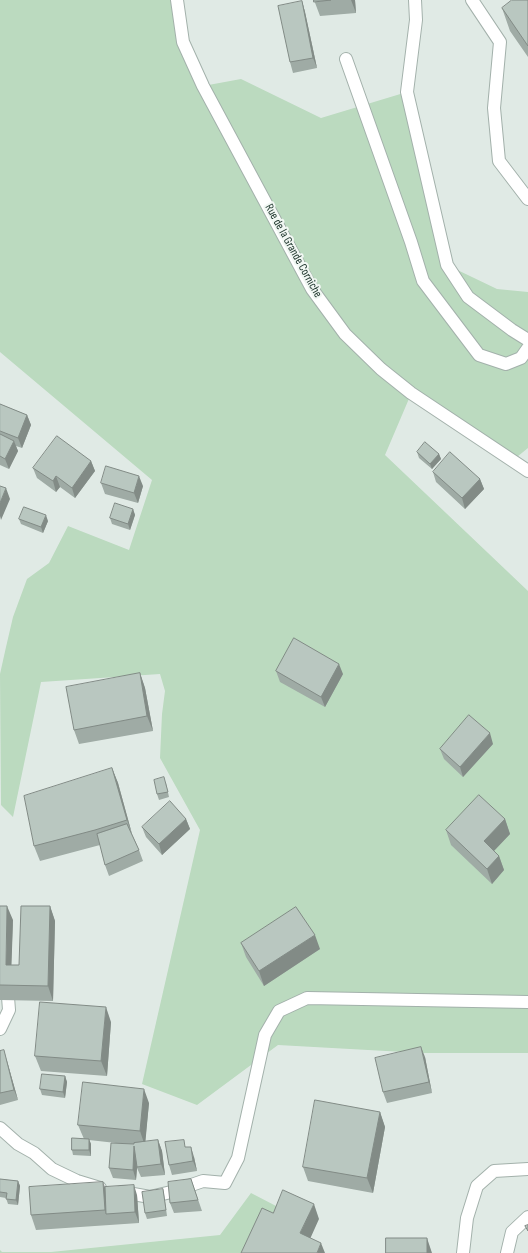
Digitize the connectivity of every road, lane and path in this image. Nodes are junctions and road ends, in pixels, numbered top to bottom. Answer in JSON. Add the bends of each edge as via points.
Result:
{"nodes":[{"id":1,"x":178,"y":0,"type":"edge"},
{"id":2,"x":415,"y":0,"type":"edge"},
{"id":3,"x":472,"y":0,"type":"edge"},
{"id":4,"x":346,"y":59,"type":"dead end"},
{"id":5,"x":528,"y":199,"type":"edge"},
{"id":6,"x":528,"y":340,"type":"edge"},
{"id":7,"x":528,"y":348,"type":"edge"},
{"id":8,"x":528,"y":471,"type":"edge"},
{"id":9,"x":6,"y":972,"type":"edge"},
{"id":10,"x":528,"y":1002,"type":"edge"},
{"id":11,"x":0,"y":1029,"type":"edge"},
{"id":12,"x":0,"y":1128,"type":"edge"},
{"id":13,"x":528,"y":1169,"type":"edge"},
{"id":14,"x":528,"y":1218,"type":"edge"},
{"id":15,"x":463,"y":1253,"type":"edge"},
{"id":16,"x":507,"y":1253,"type":"edge"}],
"edges":[{"from":1,"to":8,"type":"street","name":"Rue de la Grande Corniche","via":[[183,42],[203,86],[312,289],[345,334],[411,393]]},
{"from":2,"to":6,"type":"street","via":[[416,20],[407,92],[447,265],[468,297]]},
{"from":3,"to":5,"type":"street","via":[[500,42],[494,108],[499,161]]},
{"from":4,"to":7,"type":"street","via":[[424,281],[479,355],[506,364],[521,358]]},
{"from":9,"to":11,"type":"street","via":[[9,1010]]},
{"from":10,"to":12,"type":"street","via":[[307,998],[279,1010],[265,1035],[238,1158],[226,1183],[203,1181],[150,1197],[93,1186],[52,1169]]},
{"from":13,"to":15,"type":"street","via":[[494,1171],[477,1186],[467,1218]]},
{"from":14,"to":16,"type":"street","via":[[512,1232]]}]}
